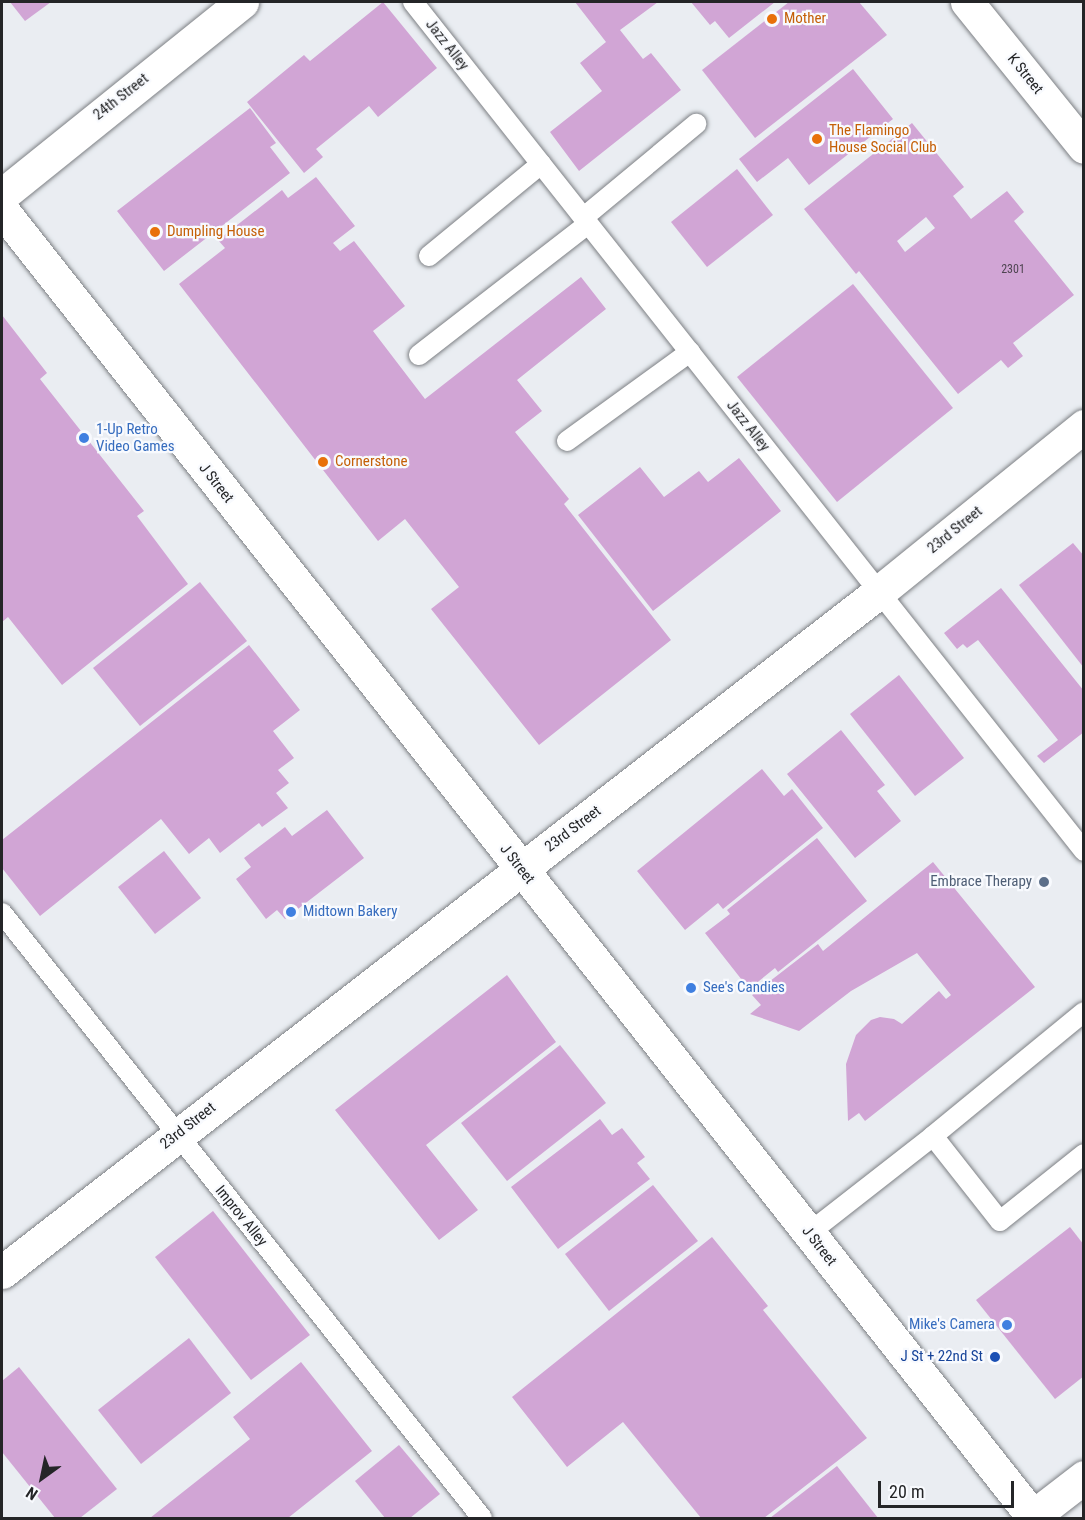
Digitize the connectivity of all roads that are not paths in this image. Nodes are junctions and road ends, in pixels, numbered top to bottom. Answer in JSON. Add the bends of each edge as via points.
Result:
{"nodes":[{"id":1,"x":242,"y":2,"type":"edge"},
{"id":2,"x":413,"y":2,"type":"edge"},
{"id":3,"x":967,"y":2,"type":"edge"},
{"id":4,"x":696,"y":124,"type":"dead end"},
{"id":5,"x":1083,"y":147,"type":"edge"},
{"id":6,"x":541,"y":164,"type":"junction"},
{"id":7,"x":2,"y":195,"type":"edge"},
{"id":8,"x":2,"y":210,"type":"edge"},
{"id":9,"x":586,"y":221,"type":"junction"},
{"id":10,"x":429,"y":256,"type":"dead end"},
{"id":11,"x":690,"y":352,"type":"junction"},
{"id":12,"x":419,"y":355,"type":"dead end"},
{"id":13,"x":1083,"y":426,"type":"edge"},
{"id":14,"x":567,"y":441,"type":"dead end"},
{"id":15,"x":879,"y":592,"type":"junction"},
{"id":16,"x":1083,"y":851,"type":"edge"},
{"id":17,"x":521,"y":869,"type":"junction"},
{"id":18,"x":2,"y":913,"type":"edge"},
{"id":19,"x":1083,"y":1012,"type":"edge"},
{"id":20,"x":176,"y":1135,"type":"junction"},
{"id":21,"x":933,"y":1136,"type":"junction"},
{"id":22,"x":1083,"y":1154,"type":"edge"},
{"id":23,"x":809,"y":1233,"type":"junction"},
{"id":24,"x":2,"y":1272,"type":"edge"},
{"id":25,"x":1083,"y":1477,"type":"edge"},
{"id":26,"x":482,"y":1518,"type":"edge"},
{"id":27,"x":1033,"y":1518,"type":"edge"}],
"edges":[{"from":1,"to":7,"type":"street","name":"24th Street"},
{"from":2,"to":6,"type":"lane","name":"Jazz Alley"},
{"from":3,"to":5,"type":"street","name":"K Street"},
{"from":4,"to":9,"type":"lane"},
{"from":6,"to":9,"type":"lane","name":"Jazz Alley"},
{"from":6,"to":10,"type":"lane"},
{"from":8,"to":17,"type":"street","name":"J Street"},
{"from":9,"to":11,"type":"lane","name":"Jazz Alley"},
{"from":9,"to":12,"type":"lane"},
{"from":11,"to":14,"type":"lane"},
{"from":11,"to":15,"type":"lane","name":"Jazz Alley"},
{"from":13,"to":15,"type":"street","name":"23rd Street"},
{"from":15,"to":16,"type":"lane","name":"Jazz Alley"},
{"from":15,"to":17,"type":"street","name":"23rd Street"},
{"from":17,"to":20,"type":"street","name":"23rd Street"},
{"from":17,"to":23,"type":"street","name":"J Street"},
{"from":18,"to":20,"type":"lane","name":"Improv Alley"},
{"from":19,"to":21,"type":"lane"},
{"from":20,"to":24,"type":"street","name":"23rd Street"},
{"from":20,"to":26,"type":"lane","name":"Improv Alley"},
{"from":21,"to":22,"type":"lane","via":[[1000,1221]]},
{"from":21,"to":23,"type":"lane"},
{"from":23,"to":27,"type":"street","name":"J Street"},
{"from":25,"to":27,"type":"street"}]}
